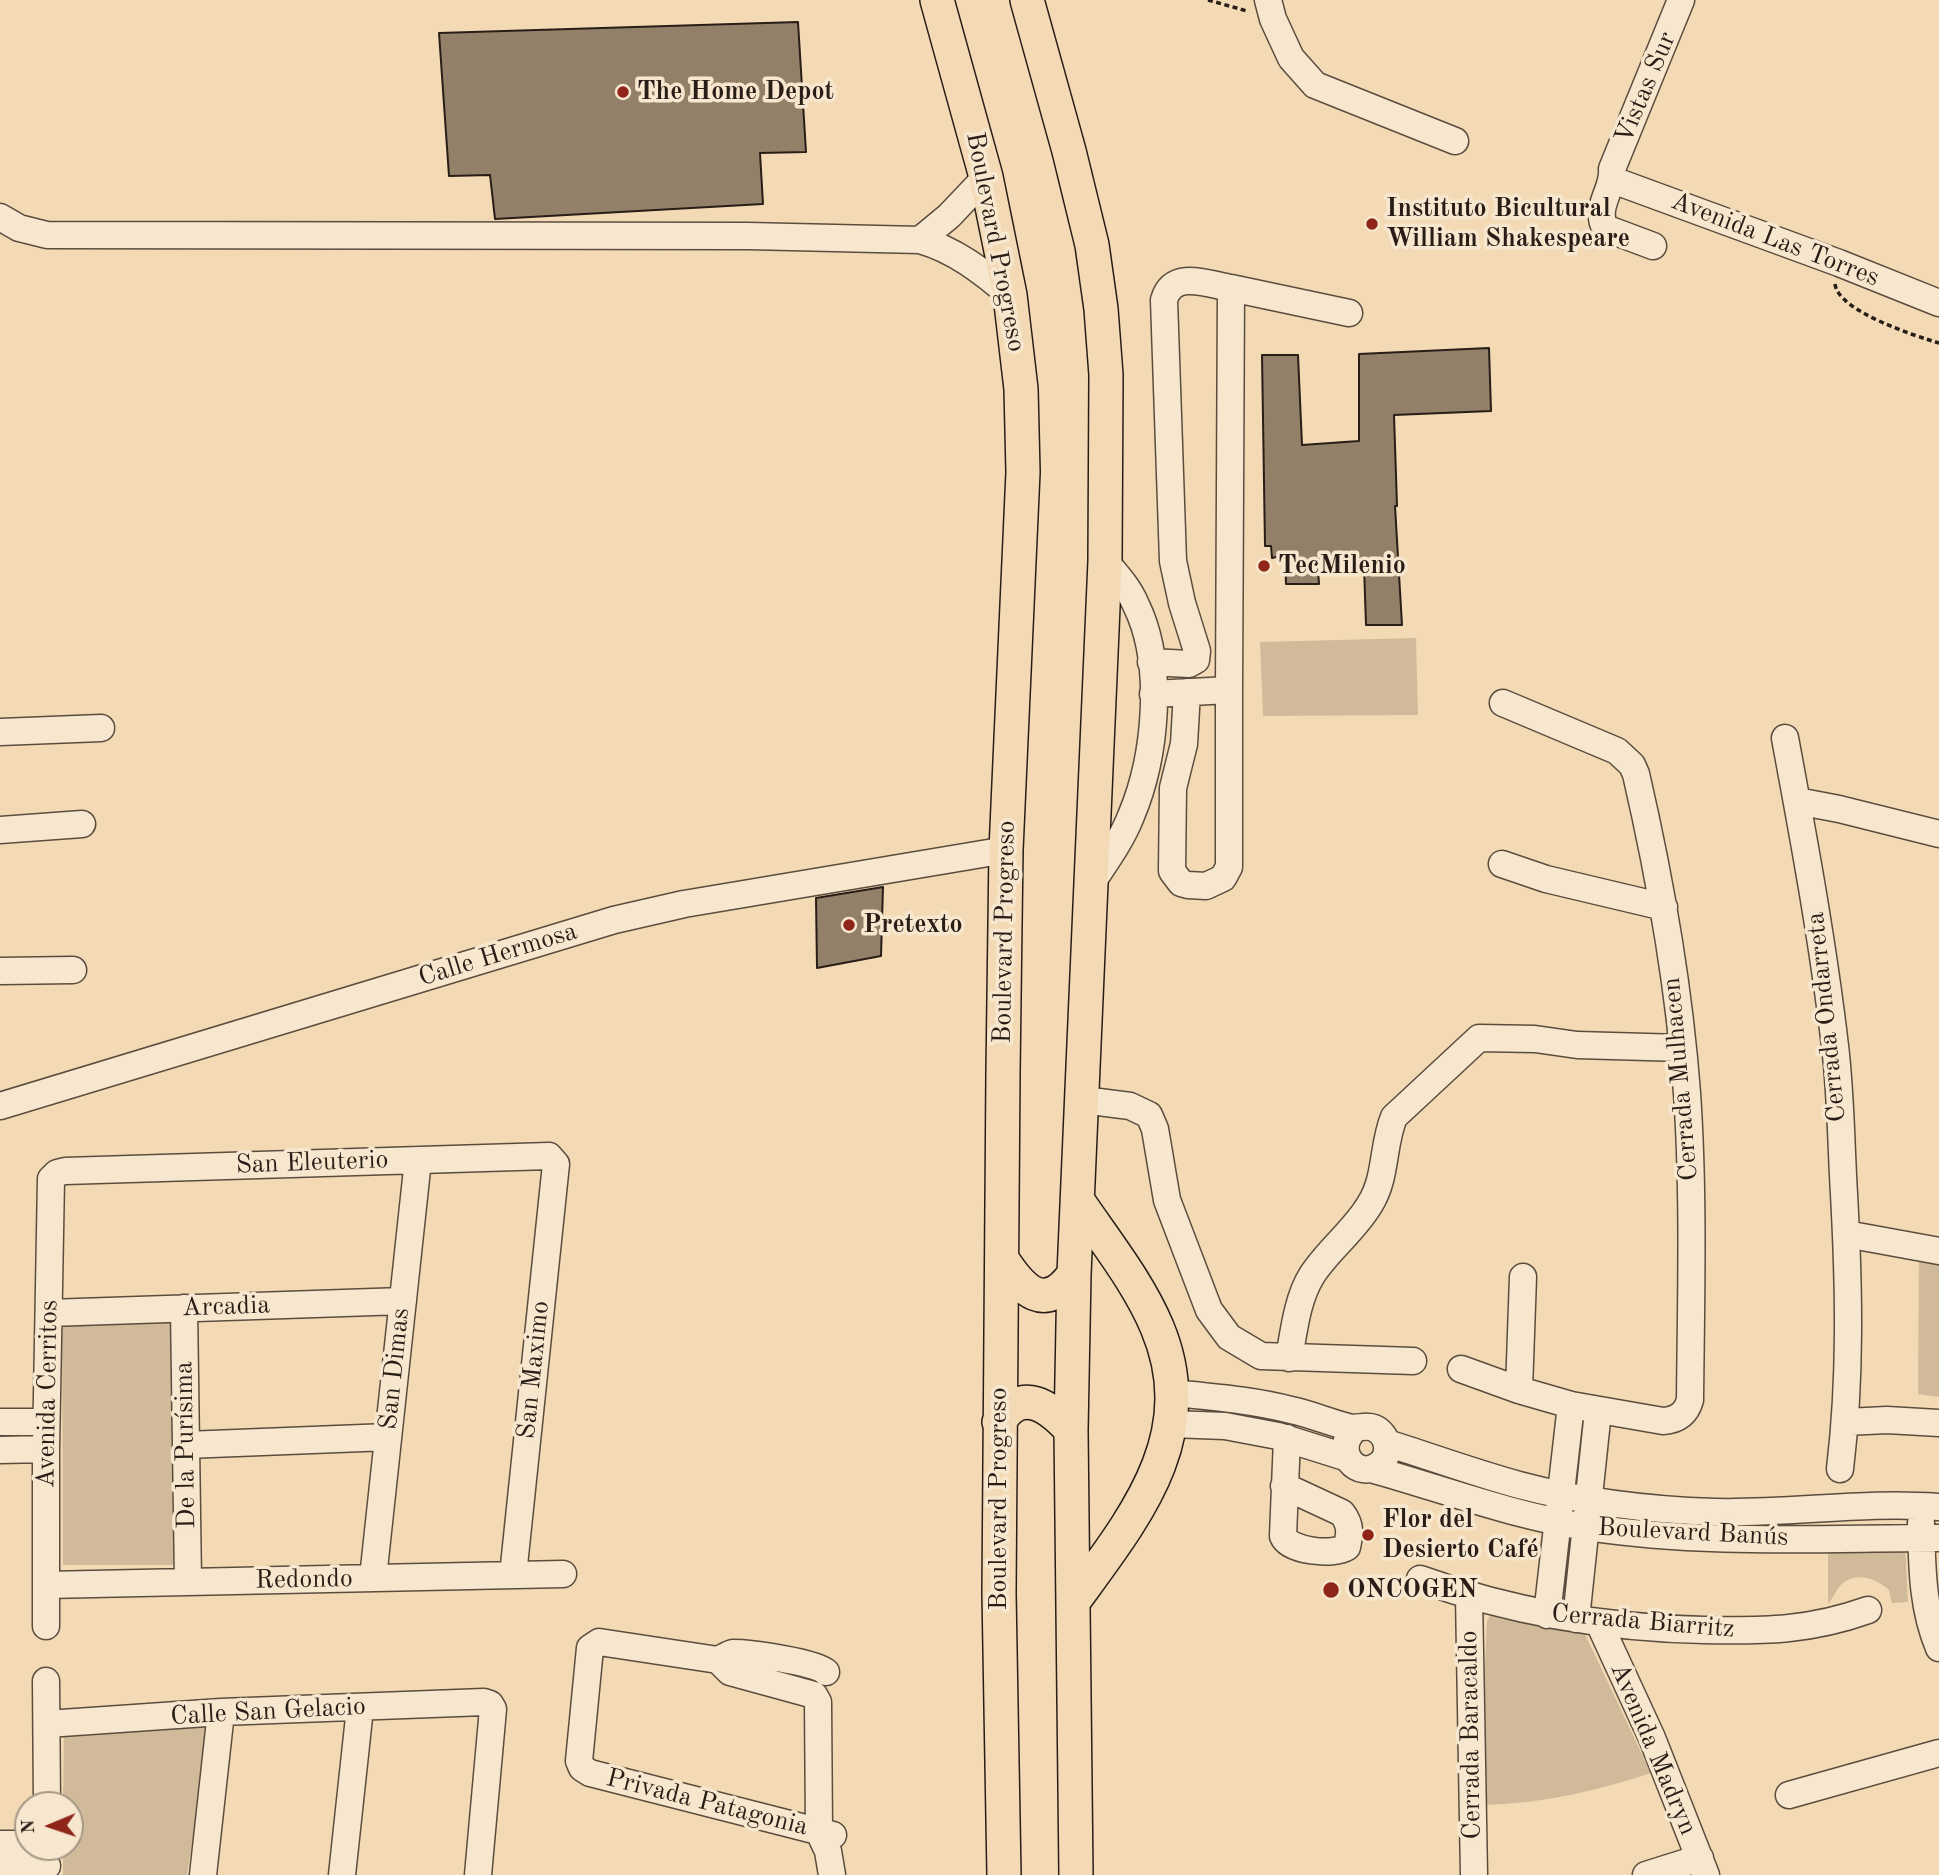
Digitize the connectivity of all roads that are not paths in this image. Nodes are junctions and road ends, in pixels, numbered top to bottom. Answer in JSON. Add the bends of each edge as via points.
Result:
{"nodes":[{"id":1,"x":937,"y":0,"type":"edge"},
{"id":2,"x":1027,"y":0,"type":"edge"},
{"id":3,"x":1681,"y":0,"type":"edge"},
{"id":4,"x":1270,"y":9,"type":"edge"},
{"id":5,"x":1455,"y":141,"type":"dead end"},
{"id":6,"x":1612,"y":176,"type":"junction"},
{"id":7,"x":986,"y":177,"type":"junction"},
{"id":8,"x":0,"y":217,"type":"edge"},
{"id":9,"x":920,"y":240,"type":"junction"},
{"id":10,"x":1653,"y":246,"type":"dead end"},
{"id":11,"x":1231,"y":288,"type":"junction"},
{"id":12,"x":1010,"y":295,"type":"junction"},
{"id":13,"x":1939,"y":303,"type":"edge"},
{"id":14,"x":1349,"y":313,"type":"dead end"},
{"id":15,"x":1105,"y":561,"type":"junction"},
{"id":16,"x":1151,"y":662,"type":"junction"},
{"id":17,"x":1230,"y":690,"type":"junction"},
{"id":18,"x":1187,"y":692,"type":"junction"},
{"id":19,"x":1153,"y":694,"type":"junction"},
{"id":20,"x":1503,"y":703,"type":"dead end"},
{"id":21,"x":101,"y":728,"type":"dead end"},
{"id":22,"x":0,"y":732,"type":"edge"},
{"id":23,"x":1785,"y":738,"type":"dead end"},
{"id":24,"x":1184,"y":744,"type":"junction"},
{"id":25,"x":1230,"y":744,"type":"junction"},
{"id":26,"x":1797,"y":802,"type":"junction"},
{"id":27,"x":82,"y":824,"type":"dead end"},
{"id":28,"x":0,"y":830,"type":"edge"},
{"id":29,"x":1939,"y":834,"type":"edge"},
{"id":30,"x":1006,"y":850,"type":"junction"},
{"id":31,"x":1502,"y":864,"type":"dead end"},
{"id":32,"x":1093,"y":881,"type":"junction"},
{"id":33,"x":1664,"y":908,"type":"junction"},
{"id":34,"x":73,"y":970,"type":"dead end"},
{"id":35,"x":0,"y":971,"type":"edge"},
{"id":36,"x":1682,"y":1048,"type":"junction"},
{"id":37,"x":1083,"y":1100,"type":"junction"},
{"id":38,"x":0,"y":1105,"type":"edge"},
{"id":39,"x":418,"y":1160,"type":"junction"},
{"id":40,"x":556,"y":1164,"type":"joint"},
{"id":41,"x":65,"y":1171,"type":"joint"},
{"id":42,"x":1078,"y":1200,"type":"junction"},
{"id":43,"x":1846,"y":1234,"type":"junction"},
{"id":44,"x":1939,"y":1251,"type":"edge"},
{"id":45,"x":1002,"y":1259,"type":"junction"},
{"id":46,"x":1074,"y":1274,"type":"junction"},
{"id":47,"x":1523,"y":1277,"type":"dead end"},
{"id":48,"x":403,"y":1301,"type":"junction"},
{"id":49,"x":184,"y":1308,"type":"junction"},
{"id":50,"x":49,"y":1313,"type":"junction"},
{"id":51,"x":1289,"y":1358,"type":"junction"},
{"id":52,"x":1413,"y":1361,"type":"dead end"},
{"id":53,"x":1461,"y":1368,"type":"dead end"},
{"id":54,"x":1519,"y":1390,"type":"junction"},
{"id":55,"x":1571,"y":1405,"type":"junction"},
{"id":56,"x":1172,"y":1409,"type":"junction"},
{"id":57,"x":1598,"y":1411,"type":"junction"},
{"id":58,"x":0,"y":1422,"type":"edge"},
{"id":59,"x":46,"y":1422,"type":"junction"},
{"id":60,"x":999,"y":1422,"type":"junction"},
{"id":61,"x":1846,"y":1422,"type":"junction"},
{"id":62,"x":1939,"y":1423,"type":"edge"},
{"id":63,"x":1355,"y":1429,"type":"junction"},
{"id":64,"x":1071,"y":1430,"type":"junction"},
{"id":65,"x":388,"y":1437,"type":"junction"},
{"id":66,"x":1287,"y":1438,"type":"junction"},
{"id":67,"x":1387,"y":1443,"type":"junction"},
{"id":68,"x":186,"y":1445,"type":"junction"},
{"id":69,"x":46,"y":1449,"type":"junction"},
{"id":70,"x":0,"y":1450,"type":"edge"},
{"id":71,"x":1359,"y":1464,"type":"junction"},
{"id":72,"x":1840,"y":1469,"type":"dead end"},
{"id":73,"x":1284,"y":1486,"type":"dead end"},
{"id":74,"x":1561,"y":1494,"type":"junction"},
{"id":75,"x":1589,"y":1499,"type":"junction"},
{"id":76,"x":1930,"y":1506,"type":"edge"},
{"id":77,"x":1558,"y":1522,"type":"junction"},
{"id":78,"x":1586,"y":1527,"type":"junction"},
{"id":79,"x":1930,"y":1538,"type":"edge"},
{"id":80,"x":563,"y":1574,"type":"dead end"},
{"id":81,"x":513,"y":1575,"type":"junction"},
{"id":82,"x":373,"y":1578,"type":"junction"},
{"id":83,"x":1420,"y":1579,"type":"dead end"},
{"id":84,"x":188,"y":1582,"type":"junction"},
{"id":85,"x":46,"y":1586,"type":"junction"},
{"id":86,"x":1469,"y":1596,"type":"junction"},
{"id":87,"x":1073,"y":1602,"type":"junction"},
{"id":88,"x":1868,"y":1610,"type":"dead end"},
{"id":89,"x":1547,"y":1615,"type":"junction"},
{"id":90,"x":1587,"y":1621,"type":"junction"},
{"id":91,"x":46,"y":1626,"type":"dead end"},
{"id":92,"x":1936,"y":1633,"type":"edge"},
{"id":93,"x":46,"y":1681,"type":"dead end"},
{"id":94,"x":360,"y":1708,"type":"junction"},
{"id":95,"x":221,"y":1712,"type":"junction"},
{"id":96,"x":47,"y":1724,"type":"junction"},
{"id":97,"x":1939,"y":1754,"type":"edge"},
{"id":98,"x":47,"y":1791,"type":"edge"},
{"id":99,"x":1789,"y":1795,"type":"dead end"},
{"id":100,"x":828,"y":1848,"type":"edge"},
{"id":101,"x":47,"y":1863,"type":"edge"},
{"id":102,"x":1703,"y":1866,"type":"edge"},
{"id":103,"x":0,"y":1868,"type":"edge"},
{"id":104,"x":203,"y":1875,"type":"edge"},
{"id":105,"x":342,"y":1875,"type":"edge"},
{"id":106,"x":478,"y":1875,"type":"edge"},
{"id":107,"x":1004,"y":1875,"type":"edge"},
{"id":108,"x":1076,"y":1875,"type":"edge"},
{"id":109,"x":1474,"y":1875,"type":"edge"},
{"id":110,"x":1646,"y":1875,"type":"edge"}],
"edges":[{"from":1,"to":7,"type":"main road","name":"Boulevard Progreso"},
{"from":2,"to":15,"type":"main road","via":[[1069,151],[1099,296],[1105,375]]},
{"from":3,"to":6,"type":"street","name":"Vistas Sur"},
{"from":4,"to":5,"type":"street","via":[[1291,58],[1315,85]]},
{"from":6,"to":10,"type":"street","name":"Vistas Sur","via":[[1601,210],[1605,228]]},
{"from":6,"to":13,"type":"street","name":"Avenida Las Torres"},
{"from":7,"to":9,"type":"street"},
{"from":7,"to":12,"type":"main road","name":"Boulevard Progreso"},
{"from":8,"to":9,"type":"street","via":[[47,235]]},
{"from":9,"to":12,"type":"street","via":[[942,246]]},
{"from":11,"to":14,"type":"street"},
{"from":11,"to":16,"type":"street","via":[[1186,280],[1172,285],[1164,300],[1174,561],[1197,651],[1196,660],[1189,664]]},
{"from":11,"to":17,"type":"street"},
{"from":12,"to":30,"type":"main road","name":"Boulevard Progreso","via":[[1021,389],[1023,472]]},
{"from":15,"to":16,"type":"street","via":[[1137,606]]},
{"from":15,"to":32,"type":"main road"},
{"from":16,"to":19,"type":"street"},
{"from":17,"to":18,"type":"street"},
{"from":17,"to":25,"type":"street"},
{"from":18,"to":19,"type":"street"},
{"from":18,"to":24,"type":"street"},
{"from":19,"to":32,"type":"street","via":[[1142,787],[1116,846]]},
{"from":20,"to":33,"type":"street","name":"Cerrada Mulhacen","via":[[1617,751],[1632,765]]},
{"from":21,"to":22,"type":"street"},
{"from":23,"to":26,"type":"street","name":"Cerrada Ondarreta"},
{"from":24,"to":25,"type":"street"},
{"from":24,"to":25,"type":"street","via":[[1173,789],[1171,864],[1176,878],[1197,886],[1215,883],[1229,867]]},
{"from":26,"to":29,"type":"street"},
{"from":26,"to":43,"type":"street","name":"Cerrada Ondarreta","via":[[1835,1049]]},
{"from":27,"to":28,"type":"street"},
{"from":30,"to":38,"type":"street","name":"Calle Hermosa","via":[[614,920]]},
{"from":30,"to":45,"type":"main road","name":"Boulevard Progreso"},
{"from":31,"to":33,"type":"street"},
{"from":32,"to":37,"type":"main road"},
{"from":33,"to":36,"type":"street","name":"Cerrada Mulhacen"},
{"from":34,"to":35,"type":"street"},
{"from":36,"to":51,"type":"street","via":[[1479,1038],[1394,1117],[1387,1134],[1381,1182],[1370,1206],[1311,1276],[1298,1310]]},
{"from":36,"to":57,"type":"street","name":"Cerrada Mulhacen","via":[[1692,1212],[1690,1400],[1676,1419]]},
{"from":37,"to":42,"type":"main road"},
{"from":37,"to":51,"type":"street","via":[[1130,1106],[1149,1115],[1167,1200],[1209,1310],[1228,1336],[1261,1356]]},
{"from":39,"to":40,"type":"street","name":"San Eleuterio","via":[[549,1156]]},
{"from":39,"to":41,"type":"street","name":"San Eleuterio"},
{"from":39,"to":48,"type":"street","name":"San Dimas"},
{"from":40,"to":81,"type":"street","name":"San Maximo"},
{"from":41,"to":50,"type":"street","name":"Avenida Cerritos","via":[[51,1179]]},
{"from":42,"to":46,"type":"main road"},
{"from":42,"to":56,"type":"main road","via":[[1156,1325],[1166,1352]]},
{"from":43,"to":44,"type":"street"},
{"from":43,"to":61,"type":"street","name":"Cerrada Ondarreta"},
{"from":45,"to":46,"type":"main road","via":[[1022,1286],[1049,1296],[1064,1289]]},
{"from":45,"to":60,"type":"main road","name":"Boulevard Progreso"},
{"from":46,"to":64,"type":"main road"},
{"from":47,"to":54,"type":"street"},
{"from":48,"to":49,"type":"street","name":"Arcadia"},
{"from":48,"to":65,"type":"street","name":"San Dimas"},
{"from":49,"to":50,"type":"street","name":"Arcadia"},
{"from":49,"to":68,"type":"street","name":"De la Purísima"},
{"from":50,"to":59,"type":"street","name":"Avenida Cerritos"},
{"from":51,"to":52,"type":"street"},
{"from":53,"to":54,"type":"street"},
{"from":54,"to":55,"type":"street"},
{"from":55,"to":57,"type":"street"},
{"from":55,"to":74,"type":"street"},
{"from":56,"to":63,"type":"street","via":[[1212,1397],[1291,1409]]},
{"from":56,"to":66,"type":"street","name":"Boulevard Banús","via":[[1225,1426]]},
{"from":56,"to":87,"type":"main road","via":[[1161,1465],[1144,1499]]},
{"from":57,"to":75,"type":"street"},
{"from":58,"to":59,"type":"street"},
{"from":59,"to":69,"type":"street","name":"Avenida Cerritos"},
{"from":60,"to":64,"type":"main road","via":[[1006,1410],[1033,1403],[1047,1407]]},
{"from":60,"to":107,"type":"main road","name":"Boulevard Progreso"},
{"from":61,"to":62,"type":"street"},
{"from":61,"to":72,"type":"street","name":"Cerrada Ondarreta"},
{"from":63,"to":67,"type":"street","via":[[1375,1428]]},
{"from":63,"to":71,"type":"street","via":[[1345,1446]]},
{"from":64,"to":87,"type":"main road"},
{"from":65,"to":68,"type":"street"},
{"from":65,"to":82,"type":"street","name":"San Dimas"},
{"from":66,"to":71,"type":"street","name":"Boulevard Banús"},
{"from":66,"to":73,"type":"street"},
{"from":67,"to":71,"type":"street","via":[[1382,1462]]},
{"from":67,"to":74,"type":"street","name":"Boulevard Banús"},
{"from":68,"to":84,"type":"street","name":"De la Purísima"},
{"from":69,"to":70,"type":"street"},
{"from":69,"to":85,"type":"street","name":"Avenida Cerritos"},
{"from":71,"to":77,"type":"street","name":"Boulevard Banús"},
{"from":74,"to":75,"type":"street","name":"Boulevard Banús"},
{"from":74,"to":77,"type":"street"},
{"from":75,"to":76,"type":"street","name":"Boulevard Banús","via":[[1718,1512]]},
{"from":75,"to":78,"type":"street"},
{"from":76,"to":79,"type":"street"},
{"from":77,"to":78,"type":"street","name":"Boulevard Banús"},
{"from":77,"to":89,"type":"street"},
{"from":78,"to":79,"type":"street","name":"Boulevard Banús","via":[[1688,1538]]},
{"from":78,"to":90,"type":"street"},
{"from":79,"to":92,"type":"street","via":[[1921,1571]]},
{"from":80,"to":81,"type":"street","name":"Redondo"},
{"from":81,"to":82,"type":"street","name":"Redondo"},
{"from":82,"to":84,"type":"street","name":"Redondo"},
{"from":83,"to":86,"type":"street","name":"Cerrada Biarritz"},
{"from":84,"to":85,"type":"street","name":"Redondo"},
{"from":85,"to":91,"type":"street","name":"Avenida Cerritos"},
{"from":86,"to":89,"type":"street","name":"Cerrada Biarritz"},
{"from":86,"to":109,"type":"street","name":"Cerrada Baracaldo"},
{"from":87,"to":108,"type":"main road"},
{"from":88,"to":90,"type":"street","name":"Cerrada Biarritz","via":[[1780,1631]]},
{"from":89,"to":90,"type":"street","name":"Cerrada Biarritz"},
{"from":90,"to":102,"type":"street","name":"Avenida Madryn","via":[[1652,1738]]},
{"from":93,"to":96,"type":"street"},
{"from":94,"to":95,"type":"street","name":"Calle San Gelacio"},
{"from":94,"to":105,"type":"street"},
{"from":94,"to":106,"type":"street","name":"Calle San Gelacio","via":[[490,1704]]},
{"from":95,"to":96,"type":"street","name":"Calle San Gelacio"},
{"from":95,"to":104,"type":"street"},
{"from":96,"to":98,"type":"street"},
{"from":97,"to":99,"type":"street"},
{"from":100,"to":100,"type":"street","name":"Privada Patagonia","via":[[831,1689],[820,1683],[820,1667],[730,1653],[718,1660],[599,1642],[590,1648],[582,1768]]},
{"from":101,"to":103,"type":"street"},
{"from":102,"to":110,"type":"street"}]}
